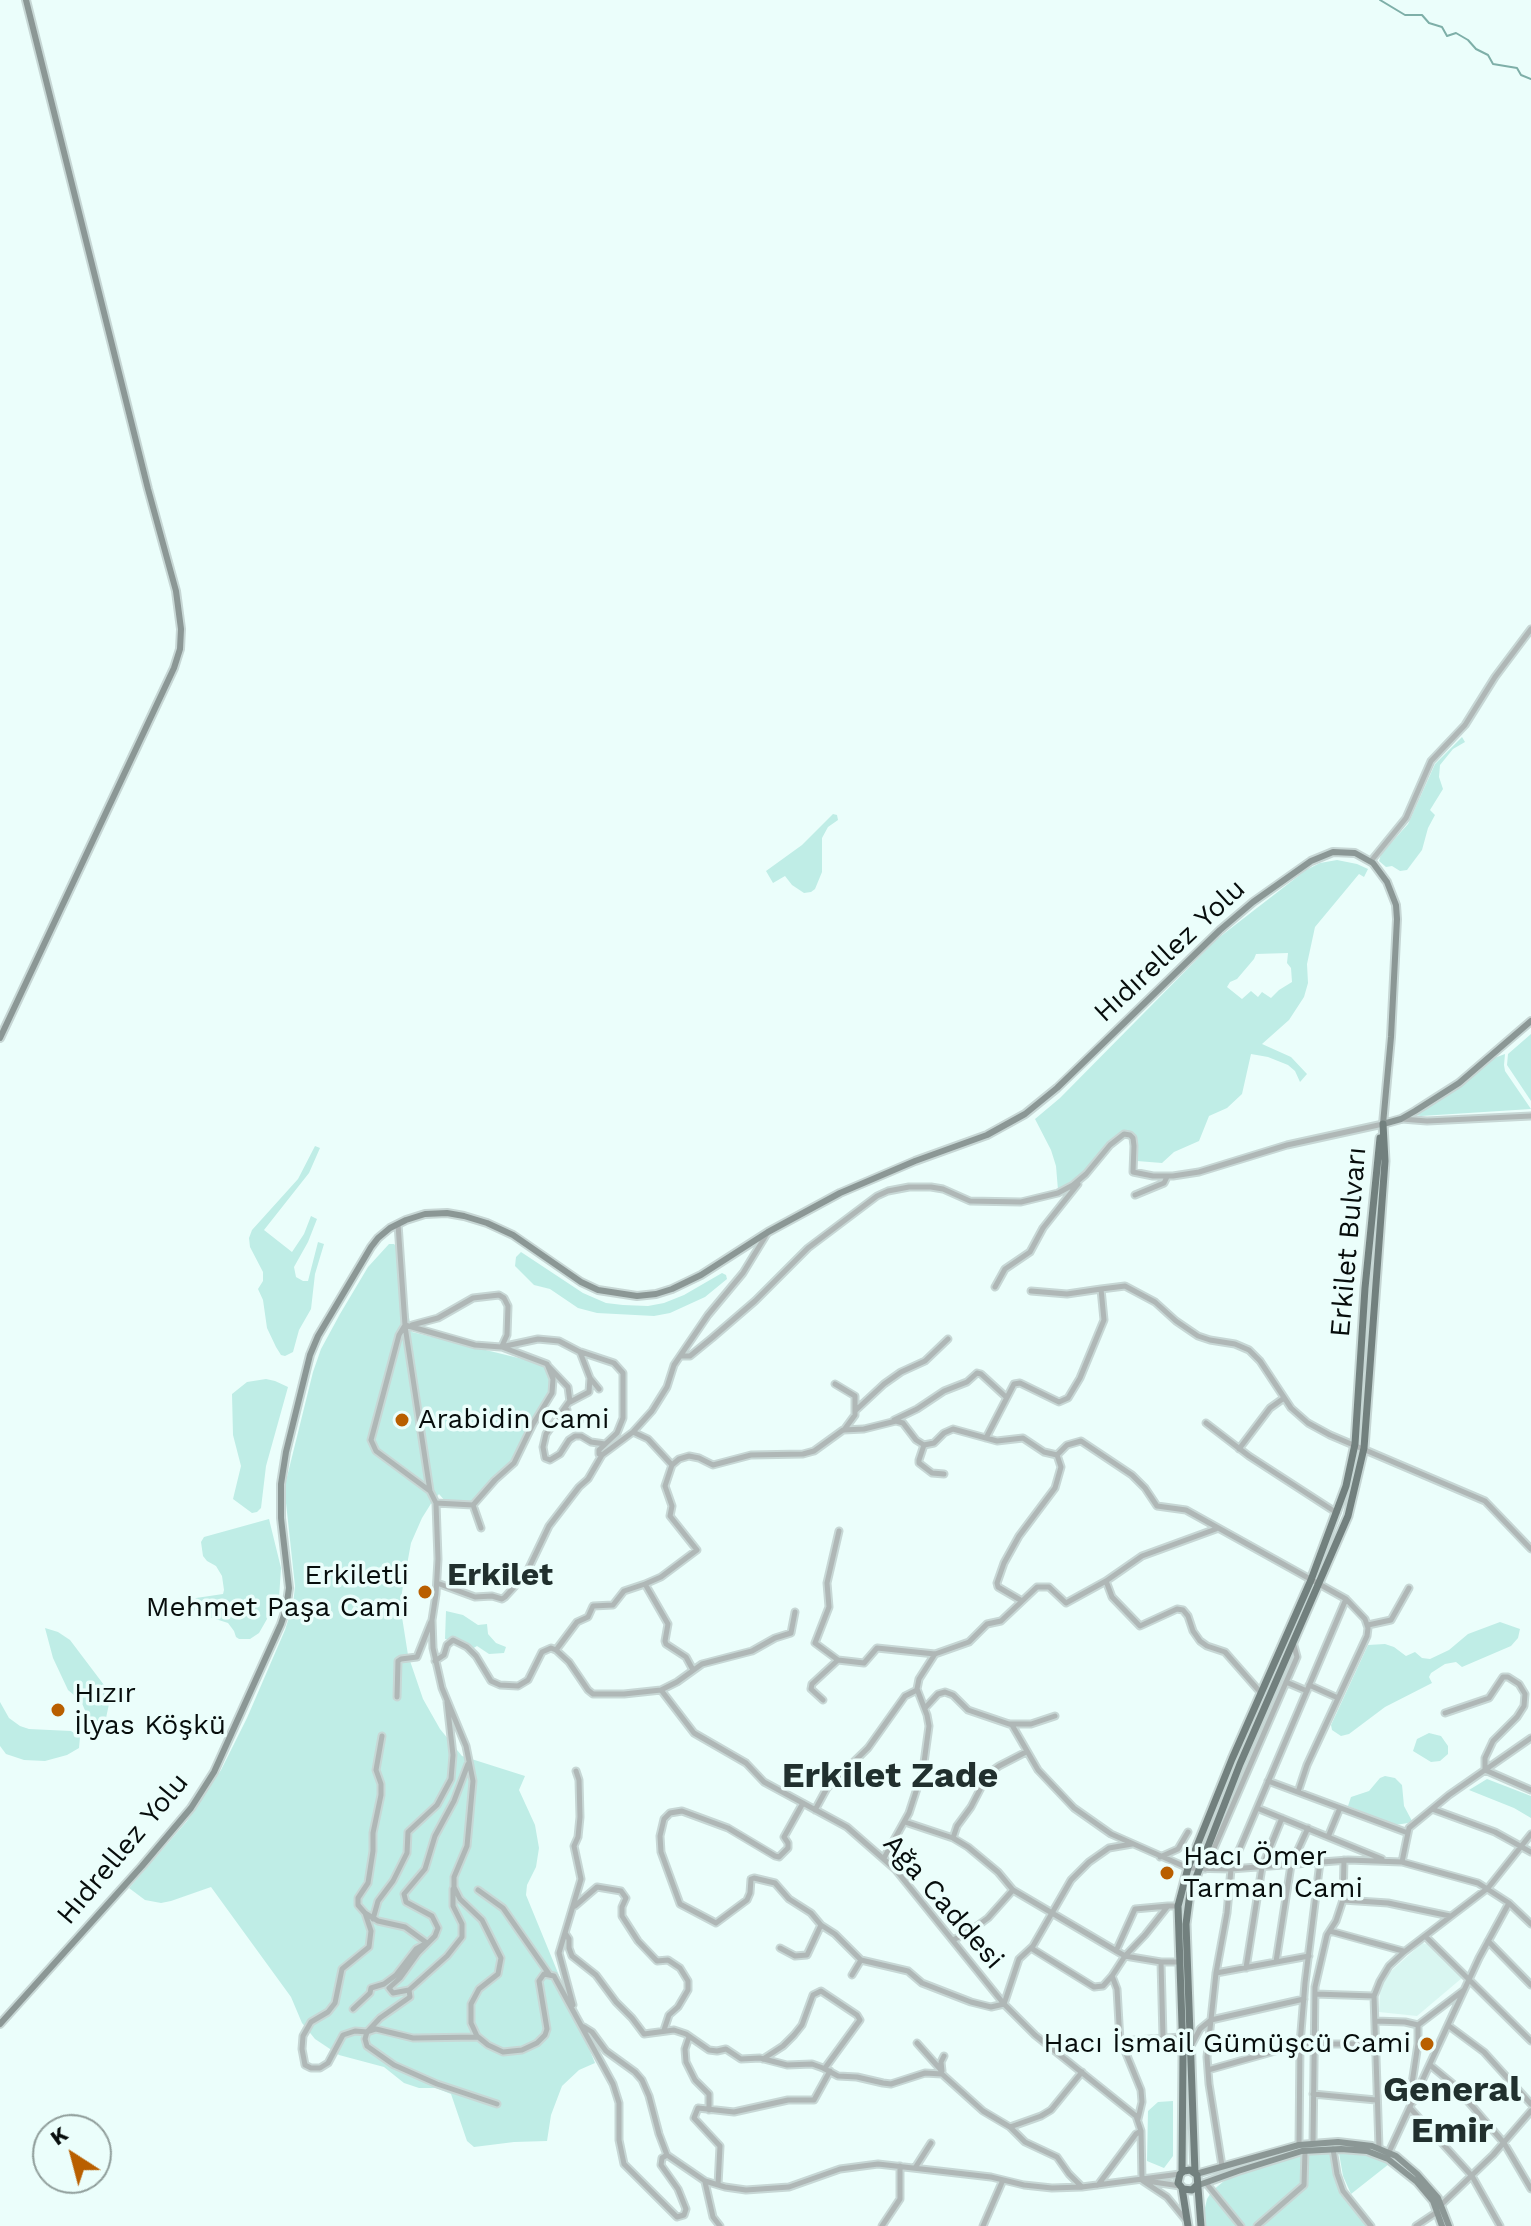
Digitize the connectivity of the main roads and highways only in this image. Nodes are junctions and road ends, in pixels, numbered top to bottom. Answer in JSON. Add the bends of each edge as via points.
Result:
{"nodes":[{"id":1,"x":1315,"y":1582,"type":"junction"},
{"id":2,"x":1181,"y":2173,"type":"junction"},
{"id":3,"x":1195,"y":2174,"type":"junction"},
{"id":4,"x":1196,"y":2186,"type":"junction"},
{"id":5,"x":1181,"y":2187,"type":"junction"},
{"id":6,"x":1187,"y":2224,"type":"edge"},
{"id":7,"x":1201,"y":2226,"type":"edge"}],
"edges":[{"from":1,"to":1,"type":"main road","name":"Erkilet Bulvarı","via":[[1348,1516],[1364,1448],[1385,1161],[1383,1124],[1367,1260],[1355,1444]]},
{"from":1,"to":2,"type":"main road","name":"Erkilet Bulvarı","via":[[1261,1693],[1188,1868],[1178,1906]]},
{"from":1,"to":3,"type":"main road","name":"Erkilet Bulvarı","via":[[1190,1893],[1186,1924]]},
{"from":2,"to":3,"type":"main road"},
{"from":2,"to":5,"type":"main road"},
{"from":3,"to":4,"type":"main road"},
{"from":4,"to":5,"type":"main road"},
{"from":4,"to":7,"type":"main road"},
{"from":5,"to":6,"type":"main road"}]}
